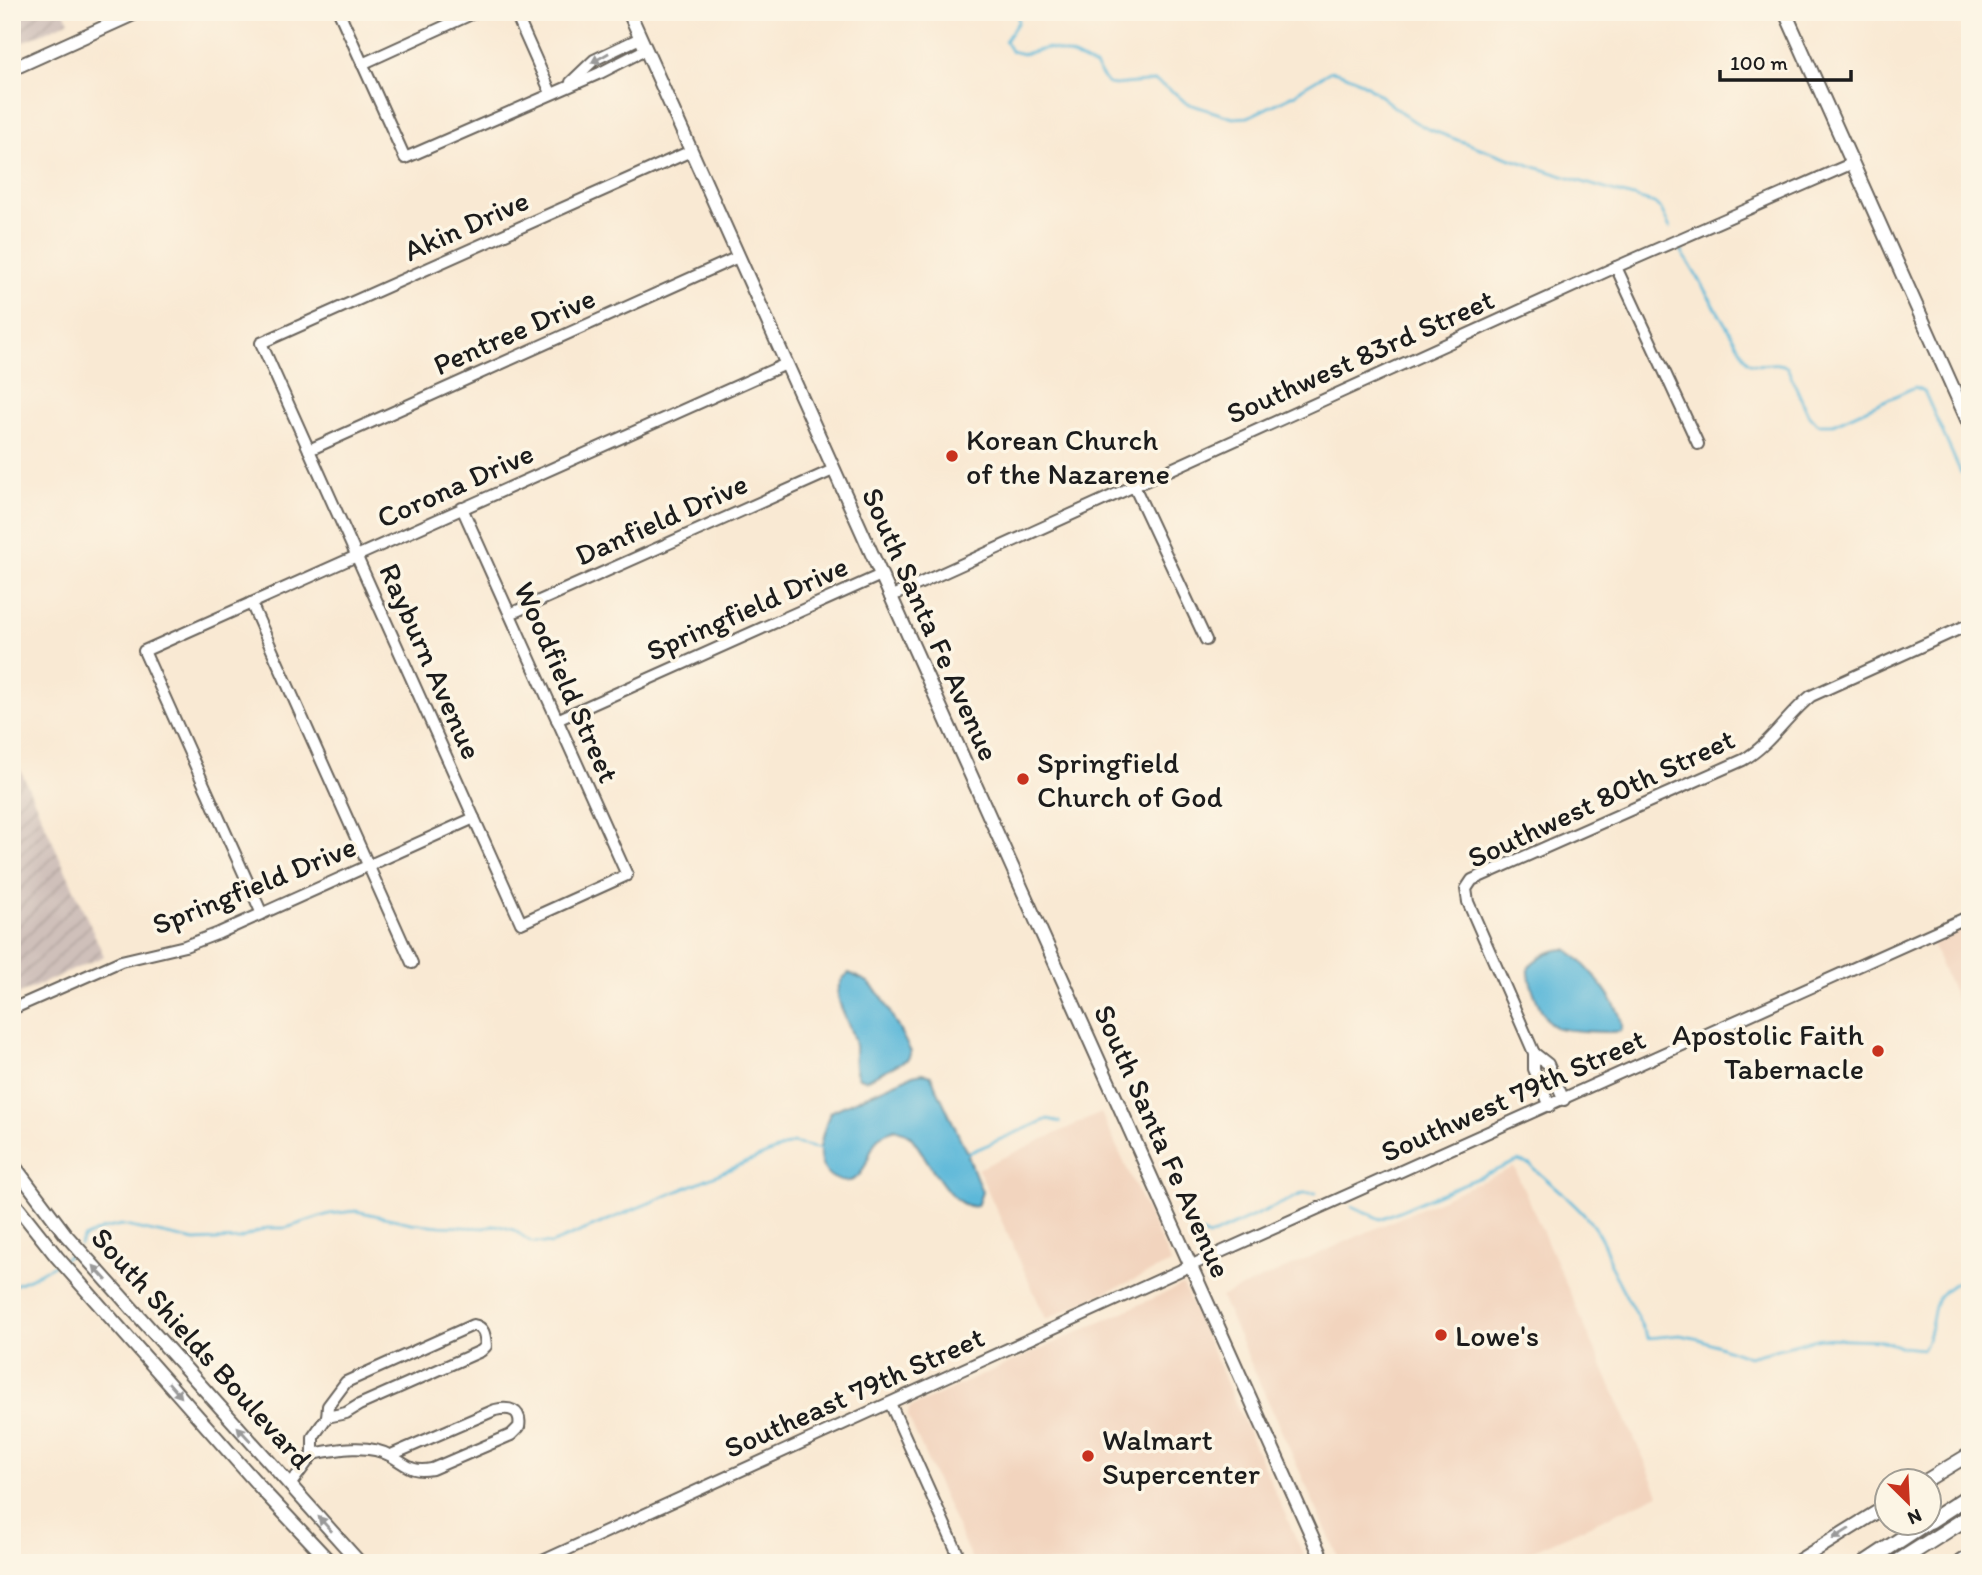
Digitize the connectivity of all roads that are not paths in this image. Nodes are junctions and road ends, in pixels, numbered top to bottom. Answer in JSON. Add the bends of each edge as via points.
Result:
{"nodes":[{"id":1,"x":138,"y":12,"type":"edge"},
{"id":2,"x":339,"y":12,"type":"edge"},
{"id":3,"x":476,"y":12,"type":"edge"},
{"id":4,"x":515,"y":12,"type":"edge"},
{"id":5,"x":629,"y":12,"type":"edge"},
{"id":6,"x":1785,"y":12,"type":"edge"},
{"id":7,"x":643,"y":44,"type":"junction"},
{"id":8,"x":362,"y":64,"type":"junction"},
{"id":9,"x":12,"y":69,"type":"edge"},
{"id":10,"x":551,"y":93,"type":"junction"},
{"id":11,"x":691,"y":151,"type":"junction"},
{"id":12,"x":1853,"y":163,"type":"junction"},
{"id":13,"x":738,"y":257,"type":"junction"},
{"id":14,"x":1616,"y":267,"type":"junction"},
{"id":15,"x":261,"y":343,"type":"joint"},
{"id":16,"x":786,"y":363,"type":"junction"},
{"id":17,"x":1970,"y":426,"type":"edge"},
{"id":18,"x":1698,"y":444,"type":"dead end"},
{"id":19,"x":309,"y":450,"type":"junction"},
{"id":20,"x":833,"y":470,"type":"junction"},
{"id":21,"x":1134,"y":486,"type":"junction"},
{"id":22,"x":462,"y":509,"type":"junction"},
{"id":23,"x":357,"y":555,"type":"junction"},
{"id":24,"x":881,"y":575,"type":"junction"},
{"id":25,"x":890,"y":597,"type":"junction"},
{"id":26,"x":251,"y":603,"type":"junction"},
{"id":27,"x":510,"y":614,"type":"junction"},
{"id":28,"x":1970,"y":624,"type":"edge"},
{"id":29,"x":1206,"y":640,"type":"dead end"},
{"id":30,"x":557,"y":720,"type":"junction"},
{"id":31,"x":474,"y":818,"type":"junction"},
{"id":32,"x":368,"y":866,"type":"junction"},
{"id":33,"x":262,"y":914,"type":"junction"},
{"id":34,"x":1970,"y":916,"type":"edge"},
{"id":35,"x":521,"y":923,"type":"joint"},
{"id":36,"x":412,"y":963,"type":"dead end"},
{"id":37,"x":12,"y":1009,"type":"edge"},
{"id":38,"x":1534,"y":1053,"type":"junction"},
{"id":39,"x":1564,"y":1100,"type":"junction"},
{"id":40,"x":1550,"y":1106,"type":"junction"},
{"id":41,"x":12,"y":1163,"type":"edge"},
{"id":42,"x":12,"y":1200,"type":"edge"},
{"id":43,"x":1191,"y":1266,"type":"junction"},
{"id":44,"x":145,"y":1324,"type":"junction"},
{"id":45,"x":131,"y":1338,"type":"junction"},
{"id":46,"x":890,"y":1403,"type":"junction"},
{"id":47,"x":327,"y":1417,"type":"junction"},
{"id":48,"x":313,"y":1454,"type":"junction"},
{"id":49,"x":1970,"y":1454,"type":"edge"},
{"id":50,"x":391,"y":1455,"type":"junction"},
{"id":51,"x":1944,"y":1470,"type":"edge"},
{"id":52,"x":290,"y":1485,"type":"junction"},
{"id":53,"x":1970,"y":1495,"type":"edge"},
{"id":54,"x":1944,"y":1512,"type":"edge"},
{"id":55,"x":1874,"y":1514,"type":"edge"},
{"id":56,"x":1970,"y":1516,"type":"edge"},
{"id":57,"x":1906,"y":1536,"type":"edge"},
{"id":58,"x":1970,"y":1556,"type":"edge"},
{"id":59,"x":331,"y":1563,"type":"edge"},
{"id":60,"x":360,"y":1563,"type":"edge"},
{"id":61,"x":538,"y":1563,"type":"edge"},
{"id":62,"x":962,"y":1563,"type":"edge"},
{"id":63,"x":1324,"y":1563,"type":"edge"},
{"id":64,"x":1794,"y":1563,"type":"edge"},
{"id":65,"x":1865,"y":1563,"type":"edge"},
{"id":66,"x":1896,"y":1563,"type":"edge"},
{"id":67,"x":1959,"y":1563,"type":"edge"}],
"edges":[{"from":1,"to":9,"type":"main road"},
{"from":2,"to":8,"type":"street"},
{"from":3,"to":8,"type":"street"},
{"from":4,"to":10,"type":"street"},
{"from":5,"to":7,"type":"main road","name":"South Santa Fe Avenue"},
{"from":6,"to":12,"type":"main road"},
{"from":7,"to":10,"type":"street","via":[[594,60],[567,86]]},
{"from":7,"to":11,"type":"main road","name":"South Santa Fe Avenue"},
{"from":8,"to":10,"type":"street","via":[[405,158]]},
{"from":11,"to":13,"type":"main road","name":"South Santa Fe Avenue"},
{"from":11,"to":15,"type":"street","name":"Akin Drive"},
{"from":12,"to":14,"type":"street","name":"Southwest 83rd Street"},
{"from":12,"to":17,"type":"main road"},
{"from":13,"to":16,"type":"main road","name":"South Santa Fe Avenue"},
{"from":13,"to":19,"type":"street","name":"Pentree Drive"},
{"from":14,"to":18,"type":"street"},
{"from":14,"to":21,"type":"street","name":"Southwest 83rd Street"},
{"from":15,"to":19,"type":"street","name":"Rayburn Avenue"},
{"from":16,"to":20,"type":"main road","name":"South Santa Fe Avenue"},
{"from":16,"to":22,"type":"street","name":"Corona Drive"},
{"from":19,"to":23,"type":"street","name":"Rayburn Avenue"},
{"from":20,"to":24,"type":"main road","name":"South Santa Fe Avenue"},
{"from":20,"to":27,"type":"street","name":"Danfield Drive"},
{"from":21,"to":25,"type":"street","name":"Southwest 83rd Street"},
{"from":21,"to":29,"type":"street"},
{"from":22,"to":23,"type":"street","name":"Corona Drive"},
{"from":22,"to":27,"type":"street","name":"Woodfield Street"},
{"from":23,"to":26,"type":"street","name":"Corona Drive"},
{"from":23,"to":31,"type":"street","name":"Rayburn Avenue"},
{"from":24,"to":25,"type":"main road","name":"South Santa Fe Avenue"},
{"from":24,"to":30,"type":"street","name":"Springfield Drive"},
{"from":25,"to":43,"type":"main road","name":"South Santa Fe Avenue"},
{"from":26,"to":32,"type":"street"},
{"from":26,"to":33,"type":"street","name":"Corona Drive","via":[[144,651]]},
{"from":27,"to":30,"type":"street","name":"Woodfield Street"},
{"from":28,"to":38,"type":"street","name":"Southwest 80th Street","via":[[1811,696],[1759,751],[1743,760],[1472,880],[1466,889],[1468,902]]},
{"from":30,"to":35,"type":"street","name":"Woodfield Street","via":[[627,875]]},
{"from":31,"to":32,"type":"street","name":"Springfield Drive"},
{"from":31,"to":35,"type":"street","name":"Rayburn Avenue"},
{"from":32,"to":33,"type":"street","name":"Springfield Drive"},
{"from":32,"to":36,"type":"street"},
{"from":33,"to":37,"type":"street","name":"Springfield Drive","via":[[185,946],[107,967]]},
{"from":34,"to":39,"type":"street","name":"Southwest 79th Street"},
{"from":38,"to":39,"type":"street","via":[[1548,1064]]},
{"from":38,"to":40,"type":"street","via":[[1534,1069]]},
{"from":39,"to":40,"type":"street","name":"Southwest 79th Street"},
{"from":40,"to":43,"type":"street","name":"Southwest 79th Street"},
{"from":44,"to":41,"type":"main road","name":"South Shields Boulevard","one_way":true,"via":[[66,1235]]},
{"from":42,"to":45,"type":"main road","name":"South Shields Boulevard"},
{"from":43,"to":46,"type":"street","name":"Southeast 79th Street"},
{"from":43,"to":63,"type":"main road","name":"South Santa Fe Avenue"},
{"from":44,"to":45,"type":"main road"},
{"from":52,"to":44,"type":"main road","name":"South Shields Boulevard","one_way":true},
{"from":45,"to":59,"type":"main road","name":"South Shields Boulevard","one_way":true},
{"from":46,"to":61,"type":"street","name":"Southeast 79th Street"},
{"from":46,"to":62,"type":"street"},
{"from":47,"to":47,"type":"street","via":[[346,1413],[481,1351],[486,1346],[485,1332],[477,1325],[467,1326],[346,1382],[328,1406]]},
{"from":47,"to":48,"type":"street","via":[[313,1437]]},
{"from":48,"to":50,"type":"street","via":[[362,1448]]},
{"from":48,"to":52,"type":"street"},
{"from":49,"to":51,"type":"main road"},
{"from":50,"to":50,"type":"street","via":[[412,1469],[432,1469],[511,1435],[520,1423],[514,1410],[495,1410]]},
{"from":60,"to":52,"type":"main road","name":"South Shields Boulevard","one_way":true},
{"from":53,"to":54,"type":"highway"},
{"from":55,"to":64,"type":"main road","one_way":true},
{"from":56,"to":66,"type":"highway"},
{"from":57,"to":65,"type":"highway"},
{"from":58,"to":67,"type":"main road"}]}
